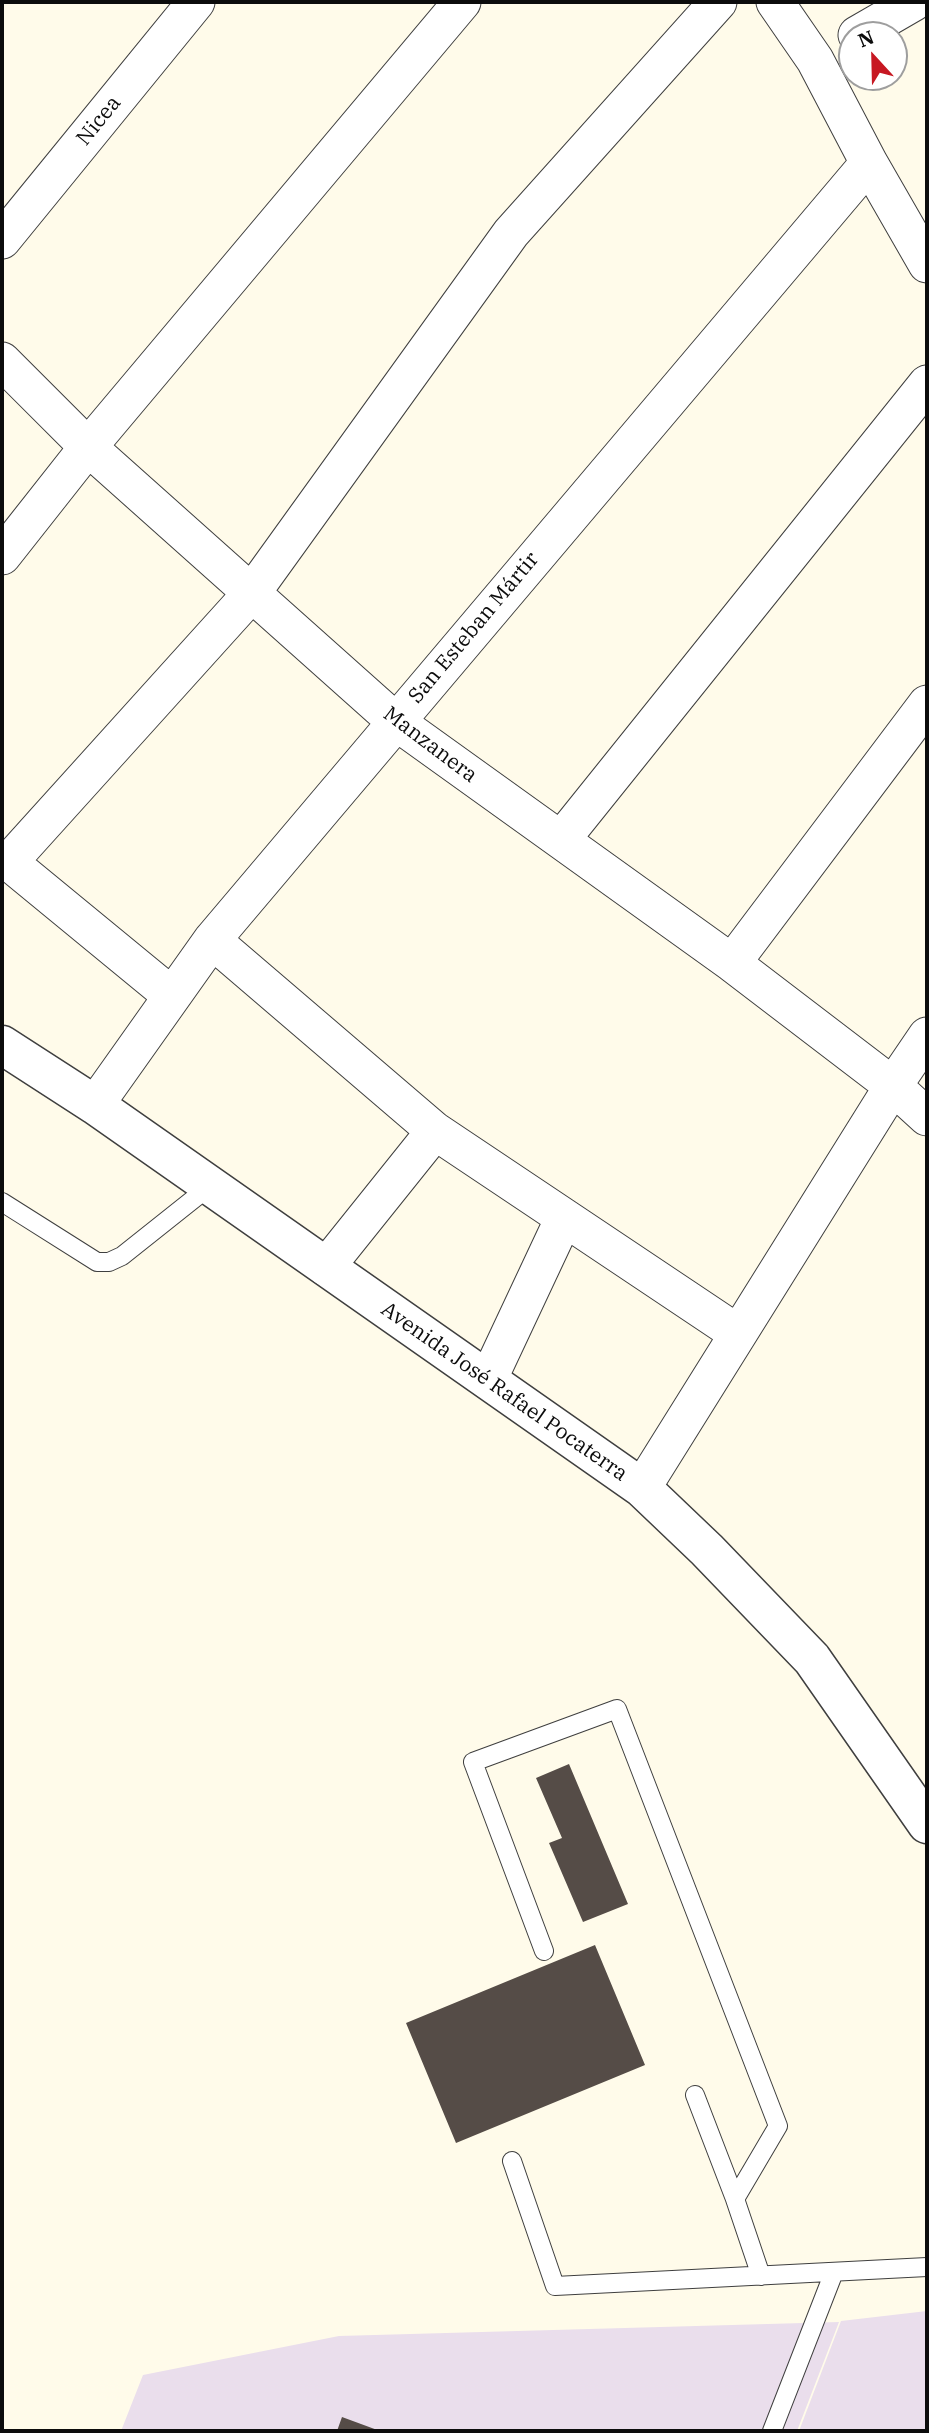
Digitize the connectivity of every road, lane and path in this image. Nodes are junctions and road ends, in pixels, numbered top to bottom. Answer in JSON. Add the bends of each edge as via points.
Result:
{"nodes":[{"id":1,"x":196,"y":2,"type":"edge"},
{"id":2,"x":462,"y":2,"type":"edge"},
{"id":3,"x":718,"y":2,"type":"edge"},
{"id":4,"x":775,"y":2,"type":"edge"},
{"id":5,"x":914,"y":2,"type":"edge"},
{"id":6,"x":882,"y":21,"type":"edge"},
{"id":7,"x":838,"y":46,"type":"edge"},
{"id":8,"x":815,"y":60,"type":"junction"},
{"id":9,"x":869,"y":163,"type":"junction"},
{"id":10,"x":2,"y":240,"type":"edge"},
{"id":11,"x":927,"y":264,"type":"edge"},
{"id":12,"x":2,"y":361,"type":"edge"},
{"id":13,"x":922,"y":403,"type":"edge"},
{"id":14,"x":88,"y":447,"type":"junction"},
{"id":15,"x":2,"y":556,"type":"edge"},
{"id":16,"x":251,"y":594,"type":"junction"},
{"id":17,"x":927,"y":704,"type":"edge"},
{"id":18,"x":395,"y":721,"type":"junction"},
{"id":19,"x":561,"y":840,"type":"junction"},
{"id":20,"x":5,"y":860,"type":"edge"},
{"id":21,"x":212,"y":940,"type":"junction"},
{"id":22,"x":732,"y":963,"type":"junction"},
{"id":23,"x":172,"y":996,"type":"junction"},
{"id":24,"x":927,"y":1036,"type":"edge"},
{"id":25,"x":2,"y":1045,"type":"edge"},
{"id":26,"x":893,"y":1086,"type":"junction"},
{"id":27,"x":95,"y":1105,"type":"junction"},
{"id":28,"x":927,"y":1117,"type":"edge"},
{"id":29,"x":435,"y":1131,"type":"junction"},
{"id":30,"x":210,"y":1186,"type":"junction"},
{"id":31,"x":2,"y":1202,"type":"edge"},
{"id":32,"x":564,"y":1218,"type":"junction"},
{"id":33,"x":326,"y":1267,"type":"junction"},
{"id":34,"x":737,"y":1332,"type":"junction"},
{"id":35,"x":488,"y":1380,"type":"junction"},
{"id":36,"x":642,"y":1488,"type":"junction"},
{"id":37,"x":927,"y":1824,"type":"edge"},
{"id":38,"x":544,"y":1951,"type":"dead end"},
{"id":39,"x":695,"y":2095,"type":"dead end"},
{"id":40,"x":512,"y":2161,"type":"dead end"},
{"id":41,"x":735,"y":2199,"type":"junction"},
{"id":42,"x":927,"y":2267,"type":"edge"},
{"id":43,"x":834,"y":2272,"type":"junction"},
{"id":44,"x":761,"y":2276,"type":"junction"},
{"id":45,"x":772,"y":2431,"type":"edge"}],
"edges":[{"from":1,"to":10,"type":"street","name":"Nicea"},
{"from":2,"to":14,"type":"street"},
{"from":3,"to":16,"type":"street","via":[[511,233]]},
{"from":4,"to":8,"type":"street"},
{"from":5,"to":6,"type":"street"},
{"from":7,"to":8,"type":"street"},
{"from":8,"to":9,"type":"street"},
{"from":9,"to":11,"type":"street"},
{"from":9,"to":18,"type":"street","name":"San Esteban Mártir"},
{"from":12,"to":14,"type":"street","name":"Manzanera"},
{"from":13,"to":19,"type":"street"},
{"from":14,"to":15,"type":"street"},
{"from":14,"to":16,"type":"street","name":"Manzanera"},
{"from":16,"to":18,"type":"street","name":"Manzanera"},
{"from":16,"to":20,"type":"street"},
{"from":17,"to":22,"type":"street"},
{"from":18,"to":19,"type":"street","name":"Manzanera"},
{"from":18,"to":21,"type":"street","name":"San Esteban Mártir"},
{"from":19,"to":22,"type":"street","name":"Manzanera"},
{"from":20,"to":23,"type":"street"},
{"from":21,"to":23,"type":"street","name":"San Esteban Mártir"},
{"from":21,"to":29,"type":"street"},
{"from":22,"to":26,"type":"street","name":"Manzanera"},
{"from":23,"to":27,"type":"street","name":"San Esteban Mártir"},
{"from":24,"to":26,"type":"street"},
{"from":25,"to":27,"type":"street","name":"Avenida José Rafael Pocaterra"},
{"from":26,"to":28,"type":"street","name":"Manzanera"},
{"from":26,"to":34,"type":"street"},
{"from":27,"to":30,"type":"street","name":"Avenida José Rafael Pocaterra"},
{"from":29,"to":32,"type":"street"},
{"from":29,"to":33,"type":"street"},
{"from":30,"to":31,"type":"lane","via":[[109,1262],[97,1262]]},
{"from":30,"to":33,"type":"street","name":"Avenida José Rafael Pocaterra"},
{"from":32,"to":34,"type":"street"},
{"from":32,"to":35,"type":"street"},
{"from":33,"to":35,"type":"street","name":"Avenida José Rafael Pocaterra"},
{"from":34,"to":36,"type":"street"},
{"from":35,"to":36,"type":"street","name":"Avenida José Rafael Pocaterra"},
{"from":36,"to":37,"type":"street","name":"Avenida José Rafael Pocaterra","via":[[812,1659]]},
{"from":38,"to":41,"type":"lane","via":[[473,1762],[617,1709],[778,2126]]},
{"from":39,"to":41,"type":"lane"},
{"from":40,"to":44,"type":"lane","via":[[555,2286]]},
{"from":41,"to":44,"type":"lane"},
{"from":42,"to":43,"type":"lane"},
{"from":43,"to":44,"type":"lane"},
{"from":43,"to":45,"type":"lane"}]}
